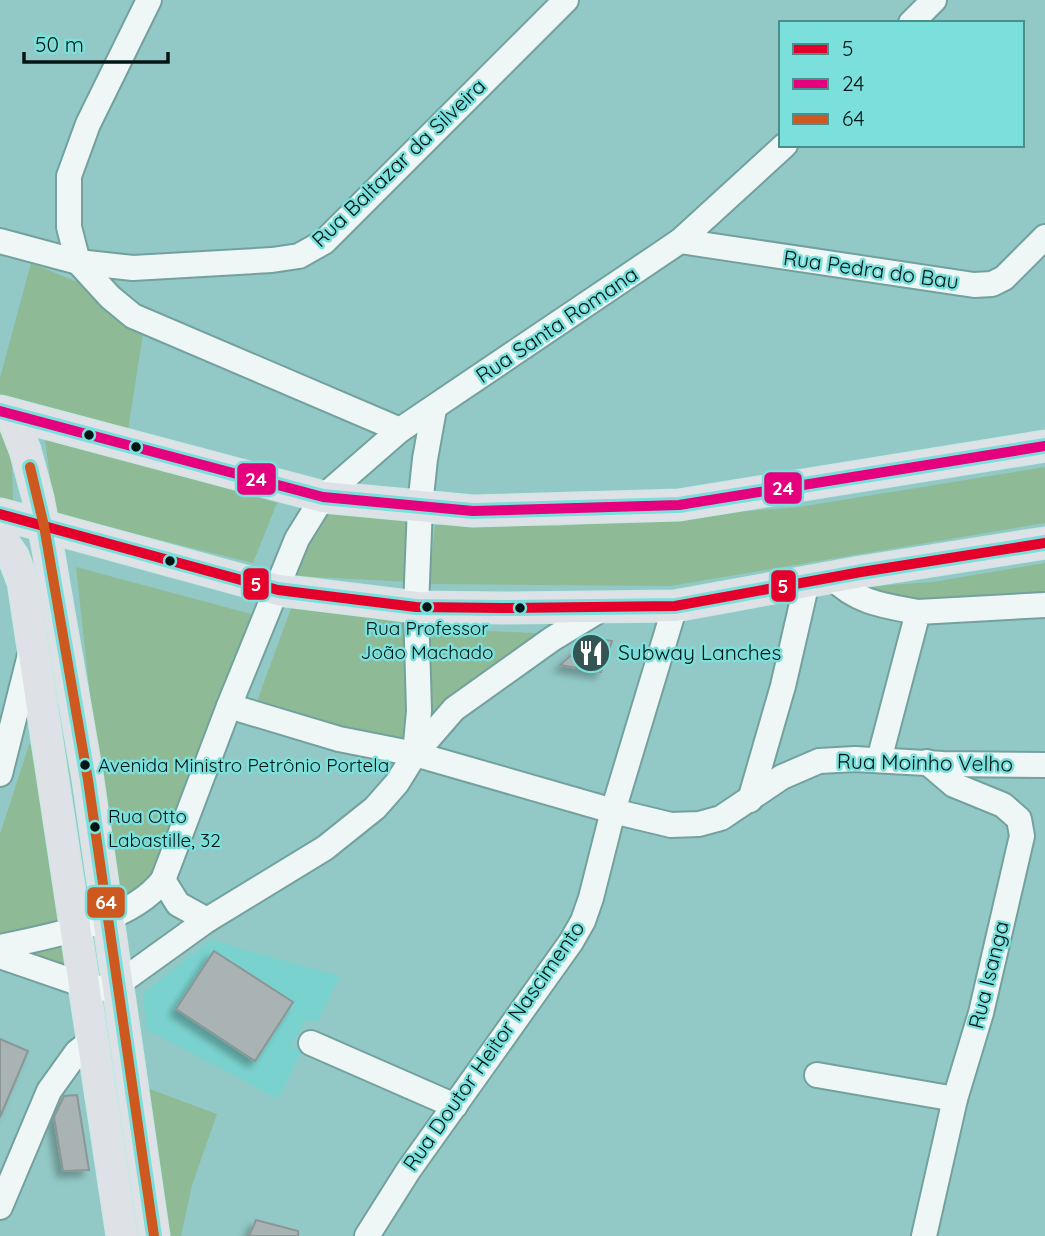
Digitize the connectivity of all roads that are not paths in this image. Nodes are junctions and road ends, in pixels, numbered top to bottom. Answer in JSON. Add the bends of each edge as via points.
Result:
{"nodes":[{"id":1,"x":149,"y":0,"type":"edge"},
{"id":2,"x":566,"y":0,"type":"edge"},
{"id":3,"x":934,"y":0,"type":"edge"},
{"id":4,"x":913,"y":21,"type":"edge"},
{"id":5,"x":783,"y":147,"type":"edge"},
{"id":6,"x":1045,"y":237,"type":"edge"},
{"id":7,"x":0,"y":240,"type":"edge"},
{"id":8,"x":680,"y":242,"type":"junction"},
{"id":9,"x":78,"y":262,"type":"junction"},
{"id":10,"x":434,"y":408,"type":"junction"},
{"id":11,"x":5,"y":412,"type":"edge"},
{"id":12,"x":400,"y":430,"type":"junction"},
{"id":13,"x":1045,"y":446,"type":"edge"},
{"id":14,"x":323,"y":497,"type":"junction"},
{"id":15,"x":420,"y":506,"type":"junction"},
{"id":16,"x":0,"y":514,"type":"edge"},
{"id":17,"x":44,"y":526,"type":"junction"},
{"id":18,"x":0,"y":537,"type":"edge"},
{"id":19,"x":1045,"y":543,"type":"edge"},
{"id":20,"x":820,"y":580,"type":"junction"},
{"id":21,"x":278,"y":590,"type":"junction"},
{"id":22,"x":1045,"y":605,"type":"edge"},
{"id":23,"x":675,"y":606,"type":"junction"},
{"id":24,"x":416,"y":607,"type":"junction"},
{"id":25,"x":603,"y":608,"type":"junction"},
{"id":26,"x":918,"y":612,"type":"junction"},
{"id":27,"x":32,"y":647,"type":"junction"},
{"id":28,"x":229,"y":706,"type":"junction"},
{"id":29,"x":415,"y":754,"type":"junction"},
{"id":30,"x":879,"y":760,"type":"junction"},
{"id":31,"x":927,"y":762,"type":"junction"},
{"id":32,"x":1045,"y":765,"type":"edge"},
{"id":33,"x":0,"y":774,"type":"edge"},
{"id":34,"x":750,"y":800,"type":"junction"},
{"id":35,"x":612,"y":811,"type":"junction"},
{"id":36,"x":163,"y":880,"type":"junction"},
{"id":37,"x":107,"y":917,"type":"junction"},
{"id":38,"x":207,"y":920,"type":"junction"},
{"id":39,"x":76,"y":931,"type":"junction"},
{"id":40,"x":0,"y":947,"type":"edge"},
{"id":41,"x":0,"y":956,"type":"edge"},
{"id":42,"x":118,"y":984,"type":"junction"},
{"id":43,"x":84,"y":985,"type":"junction"},
{"id":44,"x":92,"y":1040,"type":"junction"},
{"id":45,"x":311,"y":1043,"type":"dead end"},
{"id":46,"x":817,"y":1075,"type":"dead end"},
{"id":47,"x":955,"y":1099,"type":"junction"},
{"id":48,"x":455,"y":1105,"type":"junction"},
{"id":49,"x":0,"y":1207,"type":"edge"},
{"id":50,"x":122,"y":1236,"type":"edge"},
{"id":51,"x":155,"y":1236,"type":"edge"},
{"id":52,"x":367,"y":1236,"type":"edge"},
{"id":53,"x":924,"y":1236,"type":"edge"}],
"edges":[{"from":1,"to":9,"type":"street","via":[[88,124],[68,176],[69,227]]},
{"from":2,"to":9,"type":"street","name":"Rua Baltazar da Silveira","via":[[324,242],[299,257],[133,268]]},
{"from":3,"to":4,"type":"street"},
{"from":5,"to":8,"type":"street","name":"Rua Santa Romana"},
{"from":6,"to":8,"type":"street","name":"Rua Pedra do Bau","via":[[1004,278],[974,285]]},
{"from":7,"to":9,"type":"street","name":"Rua Baltazar da Silveira"},
{"from":8,"to":10,"type":"street","name":"Rua Santa Romana"},
{"from":9,"to":12,"type":"street","via":[[133,316]]},
{"from":10,"to":12,"type":"street","name":"Rua Santa Romana"},
{"from":10,"to":15,"type":"street"},
{"from":11,"to":14,"type":"main road"},
{"from":11,"to":17,"type":"main road","via":[[25,450]]},
{"from":12,"to":14,"type":"street","name":"Rua Santa Romana"},
{"from":13,"to":15,"type":"main road","via":[[679,505],[473,511]]},
{"from":14,"to":15,"type":"main road"},
{"from":14,"to":21,"type":"street","name":"Rua Santa Romana","via":[[297,539]]},
{"from":15,"to":24,"type":"street"},
{"from":16,"to":17,"type":"main road"},
{"from":17,"to":21,"type":"main road"},
{"from":17,"to":37,"type":"main road"},
{"from":18,"to":27,"type":"main road","via":[[23,582]]},
{"from":19,"to":20,"type":"main road"},
{"from":20,"to":23,"type":"main road"},
{"from":20,"to":26,"type":"street","via":[[870,603]]},
{"from":20,"to":34,"type":"street"},
{"from":21,"to":24,"type":"main road"},
{"from":21,"to":28,"type":"street","name":"Rua Santa Romana"},
{"from":22,"to":26,"type":"street"},
{"from":23,"to":25,"type":"main road"},
{"from":23,"to":35,"type":"street","name":"Rua Doutor Heitor Nascimento"},
{"from":24,"to":25,"type":"main road"},
{"from":24,"to":29,"type":"street","via":[[419,711]]},
{"from":25,"to":29,"type":"street","via":[[477,691],[454,709]]},
{"from":26,"to":30,"type":"street"},
{"from":27,"to":33,"type":"street"},
{"from":27,"to":39,"type":"main road"},
{"from":28,"to":29,"type":"street","name":"Rua Moinho Velho","via":[[339,739]]},
{"from":28,"to":36,"type":"street","name":"Rua Santa Romana"},
{"from":29,"to":35,"type":"street","name":"Rua Moinho Velho"},
{"from":29,"to":38,"type":"street","via":[[375,808],[325,848]]},
{"from":30,"to":31,"type":"street","name":"Rua Moinho Velho"},
{"from":30,"to":34,"type":"street","name":"Rua Moinho Velho","via":[[819,761],[782,777]]},
{"from":31,"to":32,"type":"street","name":"Rua Moinho Velho"},
{"from":31,"to":47,"type":"street","name":"Rua Isanga","via":[[954,785],[1003,806],[1019,819],[1021,836],[981,1013]]},
{"from":34,"to":35,"type":"street","name":"Rua Moinho Velho","via":[[721,818],[699,824],[671,825]]},
{"from":35,"to":48,"type":"street","name":"Rua Doutor Heitor Nascimento","via":[[583,921]]},
{"from":36,"to":37,"type":"street","via":[[141,902]]},
{"from":36,"to":38,"type":"street","via":[[178,904]]},
{"from":37,"to":39,"type":"street"},
{"from":37,"to":42,"type":"main road"},
{"from":38,"to":42,"type":"street"},
{"from":39,"to":40,"type":"street"},
{"from":39,"to":43,"type":"main road"},
{"from":41,"to":43,"type":"street"},
{"from":42,"to":43,"type":"street","via":[[106,989]]},
{"from":42,"to":51,"type":"main road"},
{"from":43,"to":44,"type":"main road"},
{"from":44,"to":49,"type":"street","via":[[77,1052],[49,1091]]},
{"from":44,"to":50,"type":"main road"},
{"from":45,"to":48,"type":"street"},
{"from":46,"to":47,"type":"street"},
{"from":47,"to":53,"type":"street","name":"Rua Isanga"},
{"from":48,"to":52,"type":"street","name":"Rua Doutor Heitor Nascimento"}]}
